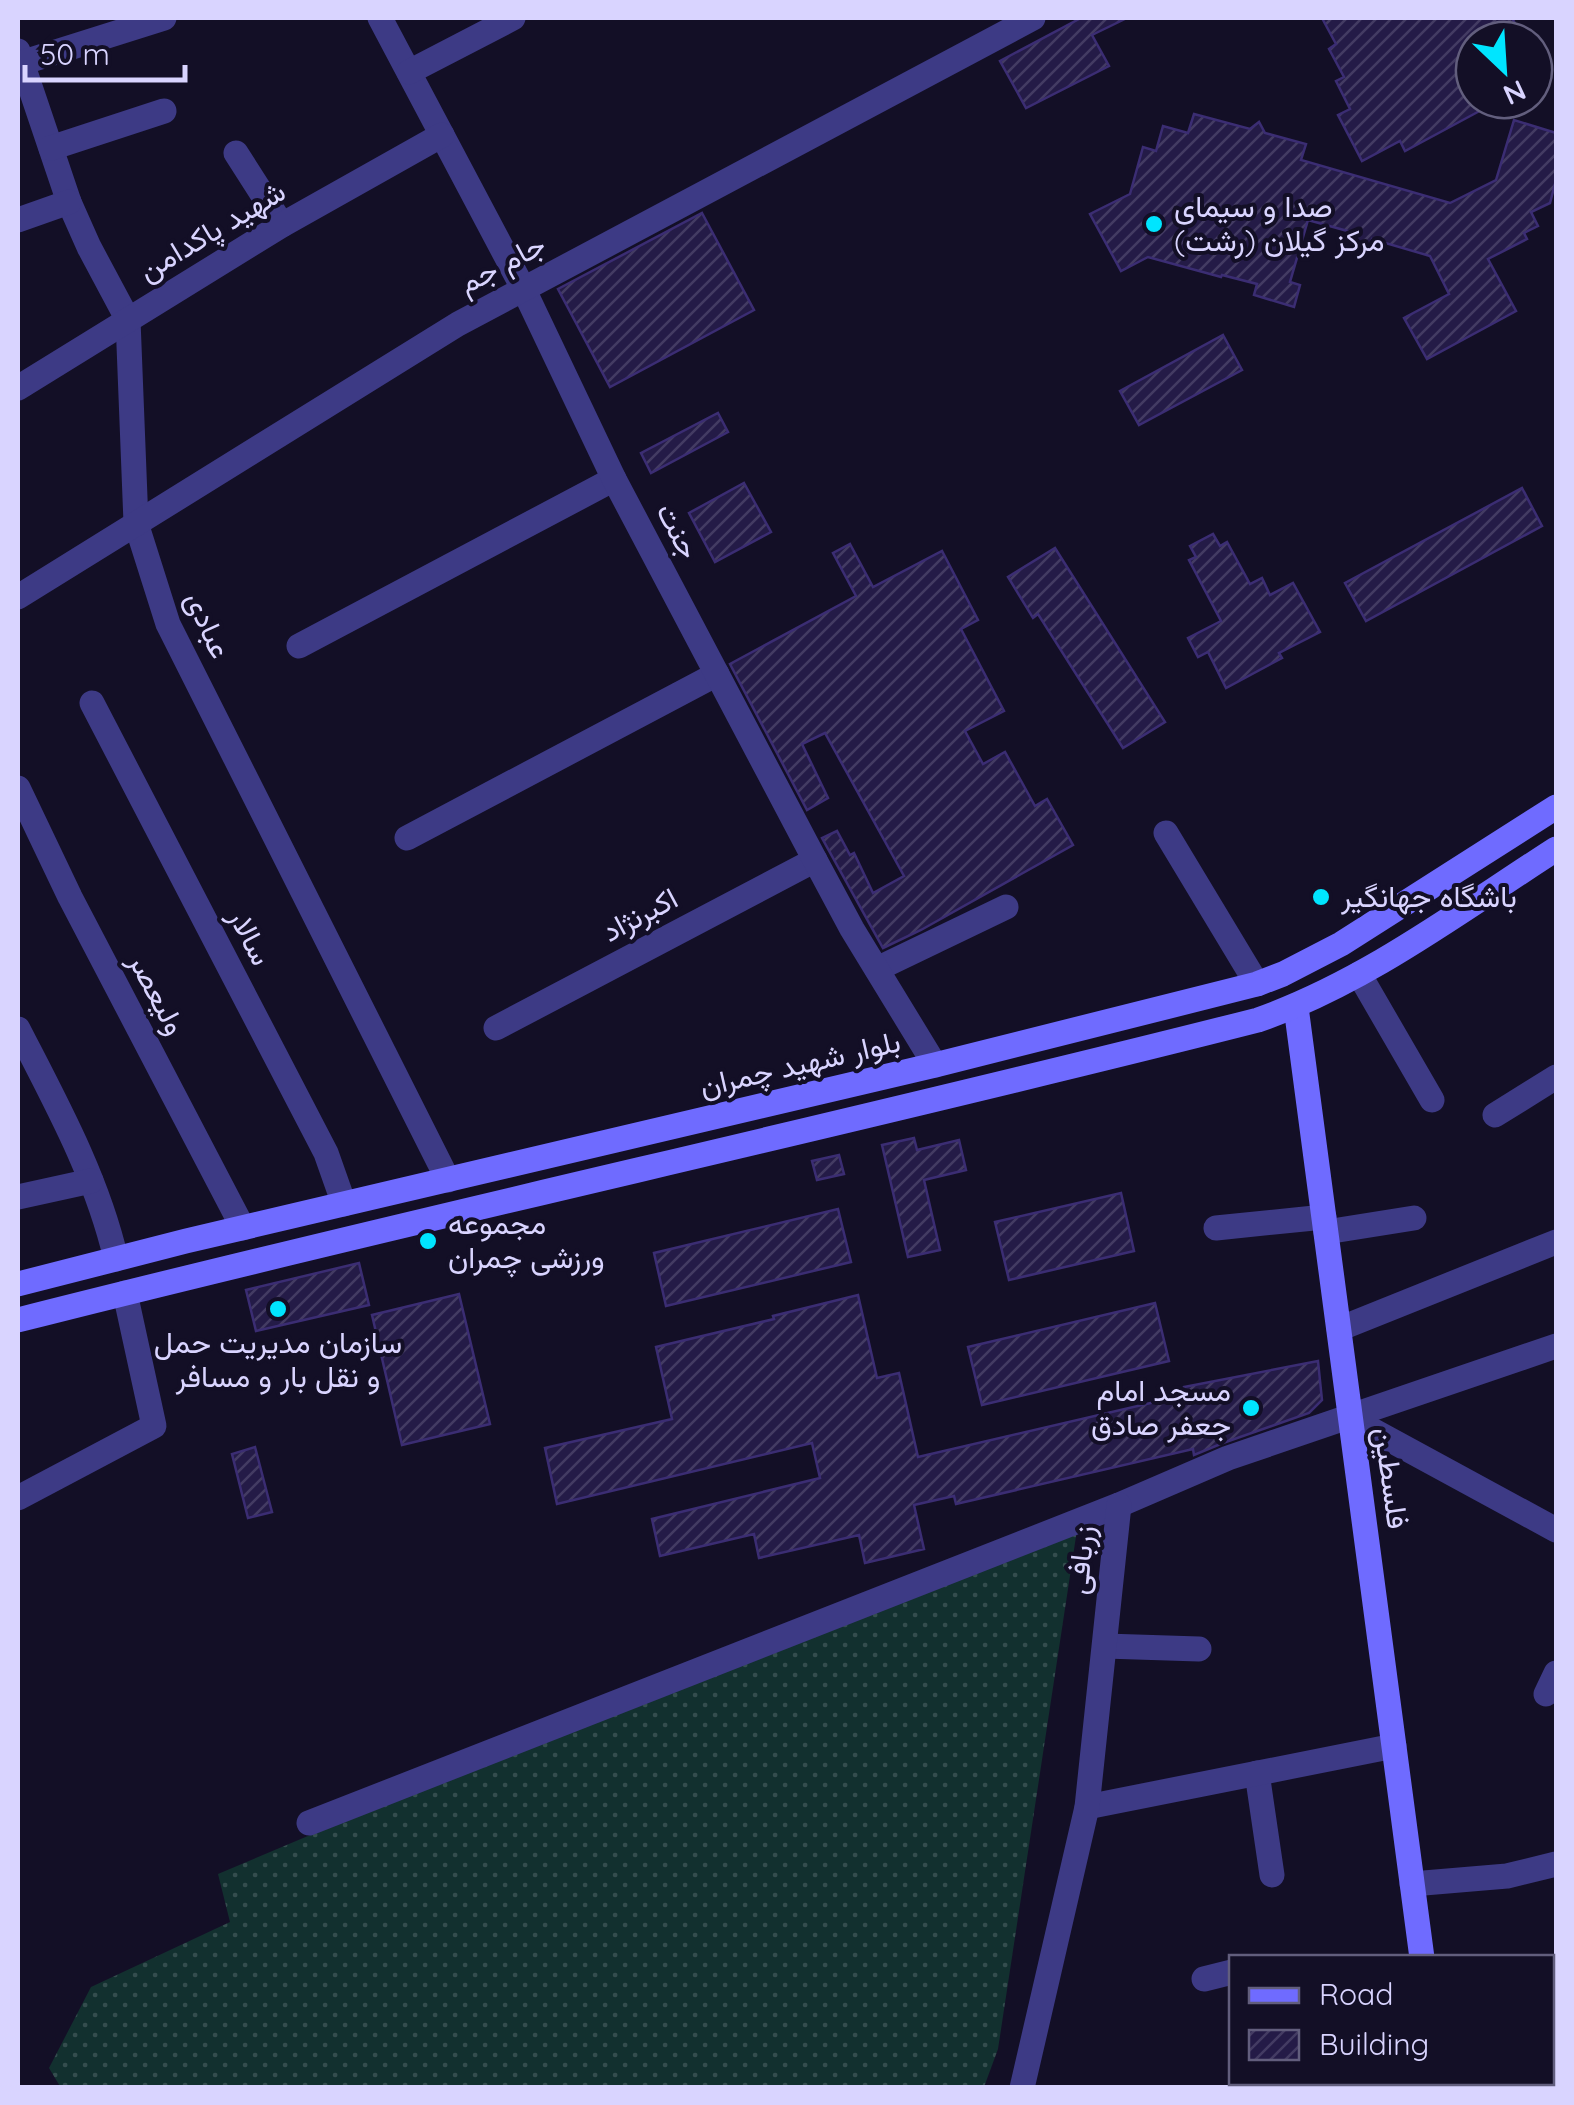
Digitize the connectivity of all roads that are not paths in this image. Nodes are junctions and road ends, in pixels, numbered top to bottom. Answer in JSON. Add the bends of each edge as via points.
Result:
{"nodes":[{"id":1,"x":164,"y":18,"type":"edge"},
{"id":2,"x":380,"y":18,"type":"edge"},
{"id":3,"x":514,"y":18,"type":"edge"},
{"id":4,"x":1033,"y":18,"type":"edge"},
{"id":5,"x":112,"y":25,"type":"edge"},
{"id":6,"x":19,"y":59,"type":"edge"},
{"id":7,"x":409,"y":72,"type":"junction"},
{"id":8,"x":164,"y":112,"type":"dead end"},
{"id":9,"x":442,"y":135,"type":"junction"},
{"id":10,"x":51,"y":148,"type":"junction"},
{"id":11,"x":236,"y":154,"type":"dead end"},
{"id":12,"x":70,"y":202,"type":"junction"},
{"id":13,"x":18,"y":220,"type":"edge"},
{"id":14,"x":282,"y":225,"type":"junction"},
{"id":15,"x":524,"y":290,"type":"junction"},
{"id":16,"x":128,"y":320,"type":"junction"},
{"id":17,"x":18,"y":388,"type":"edge"},
{"id":18,"x":614,"y":479,"type":"junction"},
{"id":19,"x":136,"y":523,"type":"junction"},
{"id":20,"x":18,"y":597,"type":"edge"},
{"id":21,"x":299,"y":646,"type":"dead end"},
{"id":22,"x":717,"y":674,"type":"junction"},
{"id":23,"x":92,"y":703,"type":"dead end"},
{"id":24,"x":18,"y":788,"type":"edge"},
{"id":25,"x":1556,"y":807,"type":"edge"},
{"id":26,"x":1166,"y":834,"type":"dead end"},
{"id":27,"x":407,"y":838,"type":"dead end"},
{"id":28,"x":1556,"y":848,"type":"edge"},
{"id":29,"x":815,"y":860,"type":"junction"},
{"id":30,"x":1006,"y":907,"type":"dead end"},
{"id":31,"x":877,"y":968,"type":"junction"},
{"id":32,"x":1360,"y":974,"type":"junction"},
{"id":33,"x":1257,"y":984,"type":"junction"},
{"id":34,"x":1296,"y":1007,"type":"junction"},
{"id":35,"x":496,"y":1028,"type":"dead end"},
{"id":36,"x":18,"y":1029,"type":"edge"},
{"id":37,"x":935,"y":1065,"type":"junction"},
{"id":38,"x":1556,"y":1077,"type":"edge"},
{"id":39,"x":818,"y":1093,"type":"junction"},
{"id":40,"x":944,"y":1099,"type":"junction"},
{"id":41,"x":1432,"y":1100,"type":"dead end"},
{"id":42,"x":1495,"y":1115,"type":"dead end"},
{"id":43,"x":826,"y":1127,"type":"junction"},
{"id":44,"x":448,"y":1180,"type":"junction"},
{"id":45,"x":92,"y":1181,"type":"junction"},
{"id":46,"x":18,"y":1196,"type":"edge"},
{"id":47,"x":344,"y":1204,"type":"junction"},
{"id":48,"x":1414,"y":1218,"type":"dead end"},
{"id":49,"x":1325,"y":1225,"type":"junction"},
{"id":50,"x":244,"y":1228,"type":"junction"},
{"id":51,"x":1216,"y":1228,"type":"dead end"},
{"id":52,"x":186,"y":1241,"type":"junction"},
{"id":53,"x":1556,"y":1242,"type":"edge"},
{"id":54,"x":116,"y":1259,"type":"junction"},
{"id":55,"x":251,"y":1262,"type":"junction"},
{"id":56,"x":194,"y":1275,"type":"junction"},
{"id":57,"x":18,"y":1283,"type":"edge"},
{"id":58,"x":125,"y":1293,"type":"junction"},
{"id":59,"x":18,"y":1320,"type":"edge"},
{"id":60,"x":1339,"y":1329,"type":"junction"},
{"id":61,"x":1556,"y":1346,"type":"edge"},
{"id":62,"x":1350,"y":1418,"type":"junction"},
{"id":63,"x":18,"y":1498,"type":"edge"},
{"id":64,"x":1120,"y":1505,"type":"junction"},
{"id":65,"x":1556,"y":1530,"type":"edge"},
{"id":66,"x":1105,"y":1646,"type":"junction"},
{"id":67,"x":1199,"y":1649,"type":"dead end"},
{"id":68,"x":1394,"y":1746,"type":"junction"},
{"id":69,"x":1257,"y":1773,"type":"junction"},
{"id":70,"x":1087,"y":1807,"type":"junction"},
{"id":71,"x":309,"y":1822,"type":"dead end"},
{"id":72,"x":1556,"y":1864,"type":"edge"},
{"id":73,"x":1272,"y":1875,"type":"dead end"},
{"id":74,"x":1412,"y":1884,"type":"junction"},
{"id":75,"x":1422,"y":1955,"type":"edge"},
{"id":76,"x":1229,"y":1973,"type":"edge"},
{"id":77,"x":1204,"y":1979,"type":"dead end"},
{"id":78,"x":1022,"y":2088,"type":"edge"}],
"edges":[{"from":1,"to":5,"type":"street"},
{"from":2,"to":7,"type":"street","name":"جنت"},
{"from":3,"to":7,"type":"street"},
{"from":4,"to":15,"type":"street","name":"جام جم"},
{"from":5,"to":6,"type":"street"},
{"from":6,"to":10,"type":"street","name":"عبادی"},
{"from":7,"to":9,"type":"street","name":"جنت"},
{"from":8,"to":10,"type":"street"},
{"from":9,"to":14,"type":"street","name":"شهید پاکدامن"},
{"from":9,"to":15,"type":"street","name":"جنت"},
{"from":10,"to":12,"type":"street","name":"عبادی"},
{"from":11,"to":14,"type":"street"},
{"from":12,"to":13,"type":"street"},
{"from":12,"to":16,"type":"street","name":"عبادی"},
{"from":14,"to":16,"type":"street","name":"شهید پاکدامن"},
{"from":15,"to":18,"type":"street","name":"جنت"},
{"from":15,"to":19,"type":"street","name":"جام جم"},
{"from":16,"to":17,"type":"street","name":"شهید پاکدامن"},
{"from":16,"to":19,"type":"street","name":"عبادی"},
{"from":18,"to":21,"type":"street"},
{"from":18,"to":22,"type":"street","name":"جنت"},
{"from":19,"to":20,"type":"street","name":"جام جم"},
{"from":19,"to":44,"type":"street","name":"عبادی","via":[[168,624]]},
{"from":22,"to":27,"type":"street"},
{"from":22,"to":29,"type":"street","name":"جنت"},
{"from":23,"to":47,"type":"street","name":"سالار","via":[[318,1138]]},
{"from":24,"to":50,"type":"street","name":"ولیعصر"},
{"from":25,"to":33,"type":"main road","name":"بلوار شهید چمران","via":[[1341,944]]},
{"from":26,"to":33,"type":"street"},
{"from":28,"to":32,"type":"main road"},
{"from":29,"to":31,"type":"street","name":"جنت"},
{"from":29,"to":35,"type":"street","name":"اکبرنژاد"},
{"from":30,"to":31,"type":"street"},
{"from":31,"to":37,"type":"street","name":"جنت"},
{"from":32,"to":34,"type":"main road"},
{"from":32,"to":41,"type":"street"},
{"from":33,"to":37,"type":"main road","name":"بلوار شهید چمران"},
{"from":34,"to":40,"type":"main road"},
{"from":34,"to":49,"type":"main road","name":"فلسطین"},
{"from":36,"to":45,"type":"street"},
{"from":37,"to":39,"type":"main road","name":"بلوار شهید چمران"},
{"from":37,"to":40,"type":"main road"},
{"from":38,"to":42,"type":"street"},
{"from":39,"to":43,"type":"main road"},
{"from":39,"to":44,"type":"main road","name":"بلوار شهید چمران"},
{"from":40,"to":43,"type":"main road"},
{"from":43,"to":55,"type":"main road"},
{"from":44,"to":47,"type":"main road","name":"بلوار شهید چمران"},
{"from":45,"to":46,"type":"street"},
{"from":45,"to":54,"type":"street"},
{"from":47,"to":50,"type":"main road","name":"بلوار شهید چمران"},
{"from":48,"to":49,"type":"street"},
{"from":49,"to":51,"type":"street"},
{"from":49,"to":60,"type":"main road","name":"فلسطین"},
{"from":50,"to":52,"type":"main road","name":"بلوار شهید چمران"},
{"from":50,"to":55,"type":"main road"},
{"from":52,"to":54,"type":"main road","name":"بلوار شهید چمران"},
{"from":52,"to":56,"type":"main road"},
{"from":53,"to":60,"type":"street"},
{"from":54,"to":57,"type":"main road","name":"بلوار شهید چمران"},
{"from":54,"to":58,"type":"main road"},
{"from":55,"to":56,"type":"main road"},
{"from":56,"to":58,"type":"main road"},
{"from":58,"to":59,"type":"main road"},
{"from":58,"to":63,"type":"street","via":[[154,1426]]},
{"from":60,"to":62,"type":"main road","name":"فلسطین"},
{"from":61,"to":62,"type":"street","name":"زربافی"},
{"from":62,"to":64,"type":"street","name":"زربافی","via":[[1228,1458]]},
{"from":62,"to":65,"type":"street"},
{"from":62,"to":68,"type":"main road","name":"فلسطین"},
{"from":64,"to":66,"type":"street","name":"زربافی"},
{"from":64,"to":71,"type":"street"},
{"from":66,"to":67,"type":"street"},
{"from":66,"to":70,"type":"street","name":"زربافی"},
{"from":68,"to":69,"type":"street"},
{"from":68,"to":74,"type":"main road","name":"فلسطین"},
{"from":69,"to":70,"type":"street"},
{"from":69,"to":73,"type":"street"},
{"from":70,"to":78,"type":"street","name":"زربافی"},
{"from":72,"to":74,"type":"street","via":[[1507,1876]]},
{"from":74,"to":75,"type":"main road","name":"فلسطین"},
{"from":76,"to":77,"type":"street"}]}
